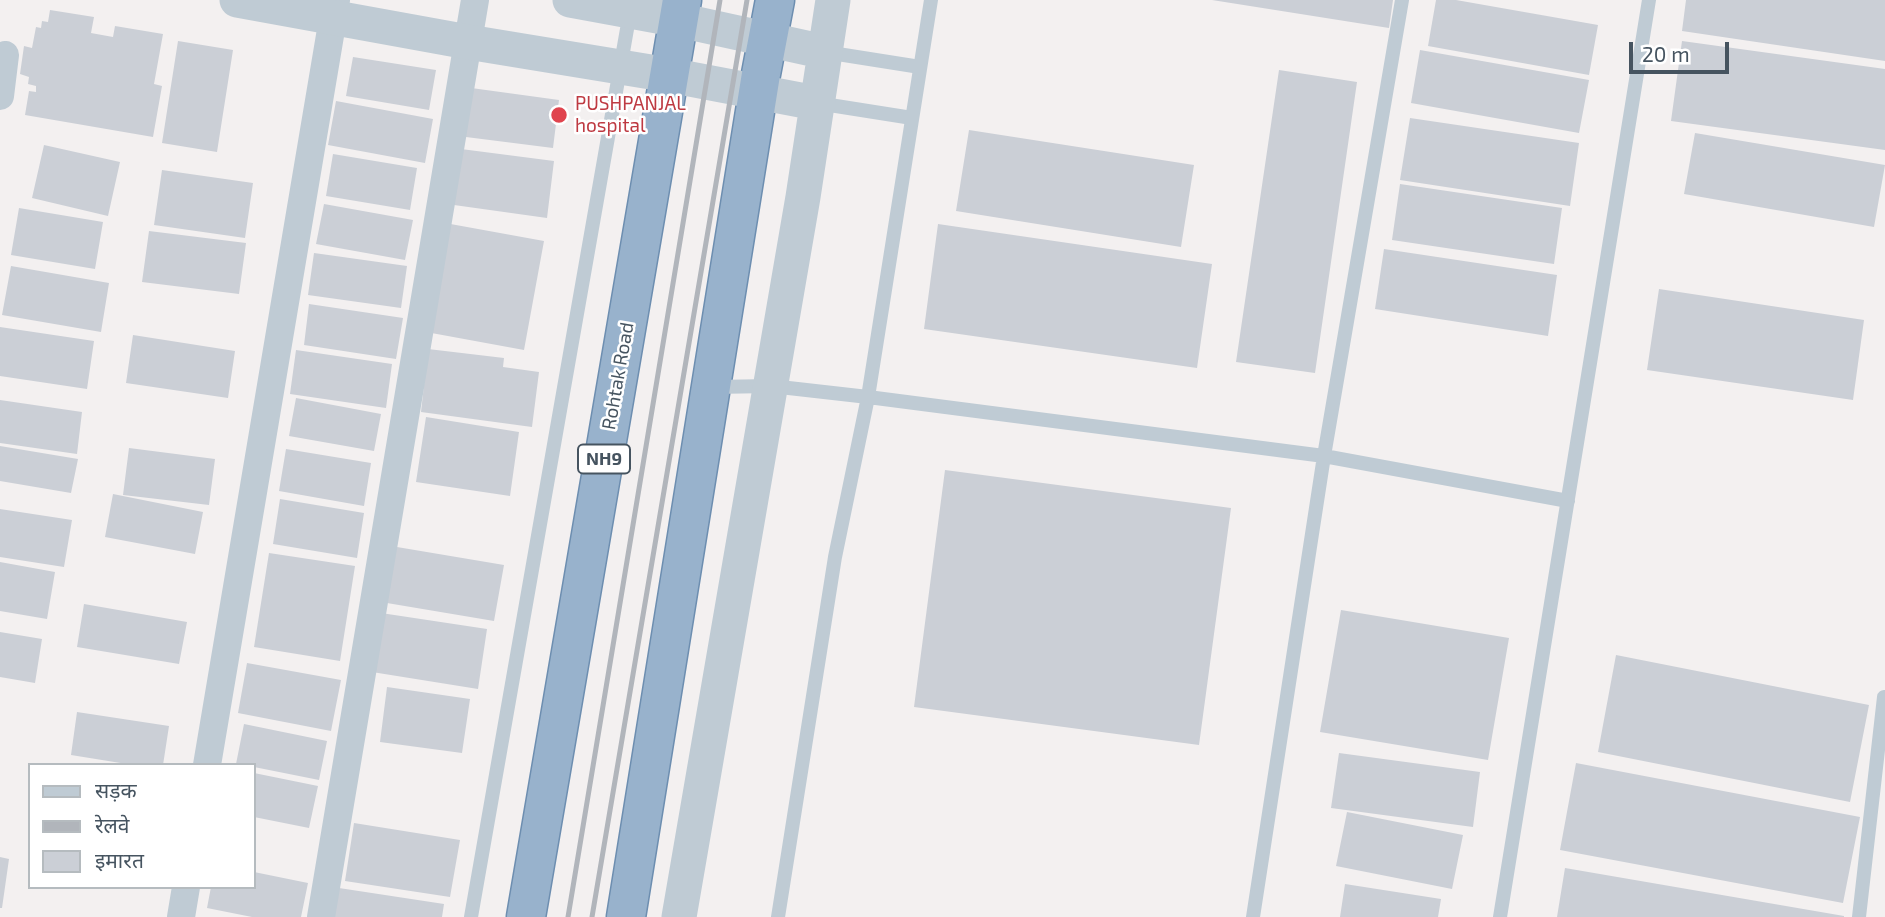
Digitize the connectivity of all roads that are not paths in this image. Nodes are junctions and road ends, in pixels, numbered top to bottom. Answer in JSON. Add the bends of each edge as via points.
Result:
{"nodes":[{"id":1,"x":237,"y":0,"type":"edge"},
{"id":2,"x":475,"y":0,"type":"edge"},
{"id":3,"x":570,"y":0,"type":"edge"},
{"id":4,"x":775,"y":0,"type":"edge"},
{"id":5,"x":834,"y":0,"type":"edge"},
{"id":6,"x":931,"y":0,"type":"edge"},
{"id":7,"x":1402,"y":0,"type":"edge"},
{"id":8,"x":1649,"y":0,"type":"edge"},
{"id":9,"x":631,"y":6,"type":"edge"},
{"id":10,"x":334,"y":9,"type":"edge"},
{"id":11,"x":680,"y":10,"type":"edge"},
{"id":12,"x":768,"y":40,"type":"junction"},
{"id":13,"x":468,"y":42,"type":"junction"},
{"id":14,"x":825,"y":52,"type":"junction"},
{"id":15,"x":5,"y":55,"type":"dead end"},
{"id":16,"x":620,"y":67,"type":"junction"},
{"id":17,"x":920,"y":67,"type":"junction"},
{"id":18,"x":669,"y":75,"type":"junction"},
{"id":19,"x":759,"y":92,"type":"junction"},
{"id":20,"x":0,"y":96,"type":"edge"},
{"id":21,"x":817,"y":103,"type":"junction"},
{"id":22,"x":912,"y":118,"type":"junction"},
{"id":23,"x":771,"y":386,"type":"junction"},
{"id":24,"x":712,"y":387,"type":"junction"},
{"id":25,"x":868,"y":397,"type":"junction"},
{"id":26,"x":1324,"y":456,"type":"junction"},
{"id":27,"x":1568,"y":501,"type":"junction"},
{"id":28,"x":1884,"y":697,"type":"edge"},
{"id":29,"x":207,"y":763,"type":"edge"},
{"id":30,"x":186,"y":889,"type":"edge"},
{"id":31,"x":181,"y":917,"type":"edge"},
{"id":32,"x":321,"y":917,"type":"edge"},
{"id":33,"x":471,"y":917,"type":"edge"},
{"id":34,"x":526,"y":917,"type":"edge"},
{"id":35,"x":626,"y":917,"type":"edge"},
{"id":36,"x":679,"y":917,"type":"edge"},
{"id":37,"x":778,"y":917,"type":"edge"},
{"id":38,"x":1253,"y":917,"type":"edge"},
{"id":39,"x":1500,"y":917,"type":"edge"},
{"id":40,"x":1859,"y":917,"type":"edge"}],
"edges":[{"from":1,"to":10,"type":"street"},
{"from":2,"to":13,"type":"street"},
{"from":3,"to":9,"type":"street"},
{"from":4,"to":12,"type":"highway"},
{"from":5,"to":14,"type":"street"},
{"from":6,"to":17,"type":"lane"},
{"from":7,"to":26,"type":"lane"},
{"from":8,"to":27,"type":"lane"},
{"from":9,"to":11,"type":"street"},
{"from":9,"to":16,"type":"lane"},
{"from":10,"to":13,"type":"street"},
{"from":10,"to":29,"type":"street"},
{"from":11,"to":12,"type":"street"},
{"from":11,"to":18,"type":"highway","name":"Rohtak Road","number":"NH9"},
{"from":12,"to":14,"type":"street"},
{"from":12,"to":19,"type":"highway"},
{"from":13,"to":16,"type":"street"},
{"from":13,"to":32,"type":"street"},
{"from":14,"to":17,"type":"lane"},
{"from":14,"to":21,"type":"street"},
{"from":15,"to":20,"type":"street"},
{"from":16,"to":18,"type":"street"},
{"from":16,"to":33,"type":"lane"},
{"from":17,"to":22,"type":"lane"},
{"from":18,"to":19,"type":"street"},
{"from":18,"to":34,"type":"highway","name":"Rohtak Road","number":"NH9"},
{"from":19,"to":21,"type":"street"},
{"from":19,"to":24,"type":"highway"},
{"from":21,"to":22,"type":"lane"},
{"from":21,"to":23,"type":"street"},
{"from":22,"to":25,"type":"lane"},
{"from":23,"to":24,"type":"lane"},
{"from":23,"to":25,"type":"lane"},
{"from":23,"to":36,"type":"street"},
{"from":24,"to":35,"type":"highway"},
{"from":25,"to":26,"type":"lane"},
{"from":25,"to":37,"type":"lane","via":[[835,557]]},
{"from":26,"to":27,"type":"lane"},
{"from":26,"to":38,"type":"lane"},
{"from":27,"to":39,"type":"lane"},
{"from":28,"to":40,"type":"lane"},
{"from":30,"to":31,"type":"street"}]}
